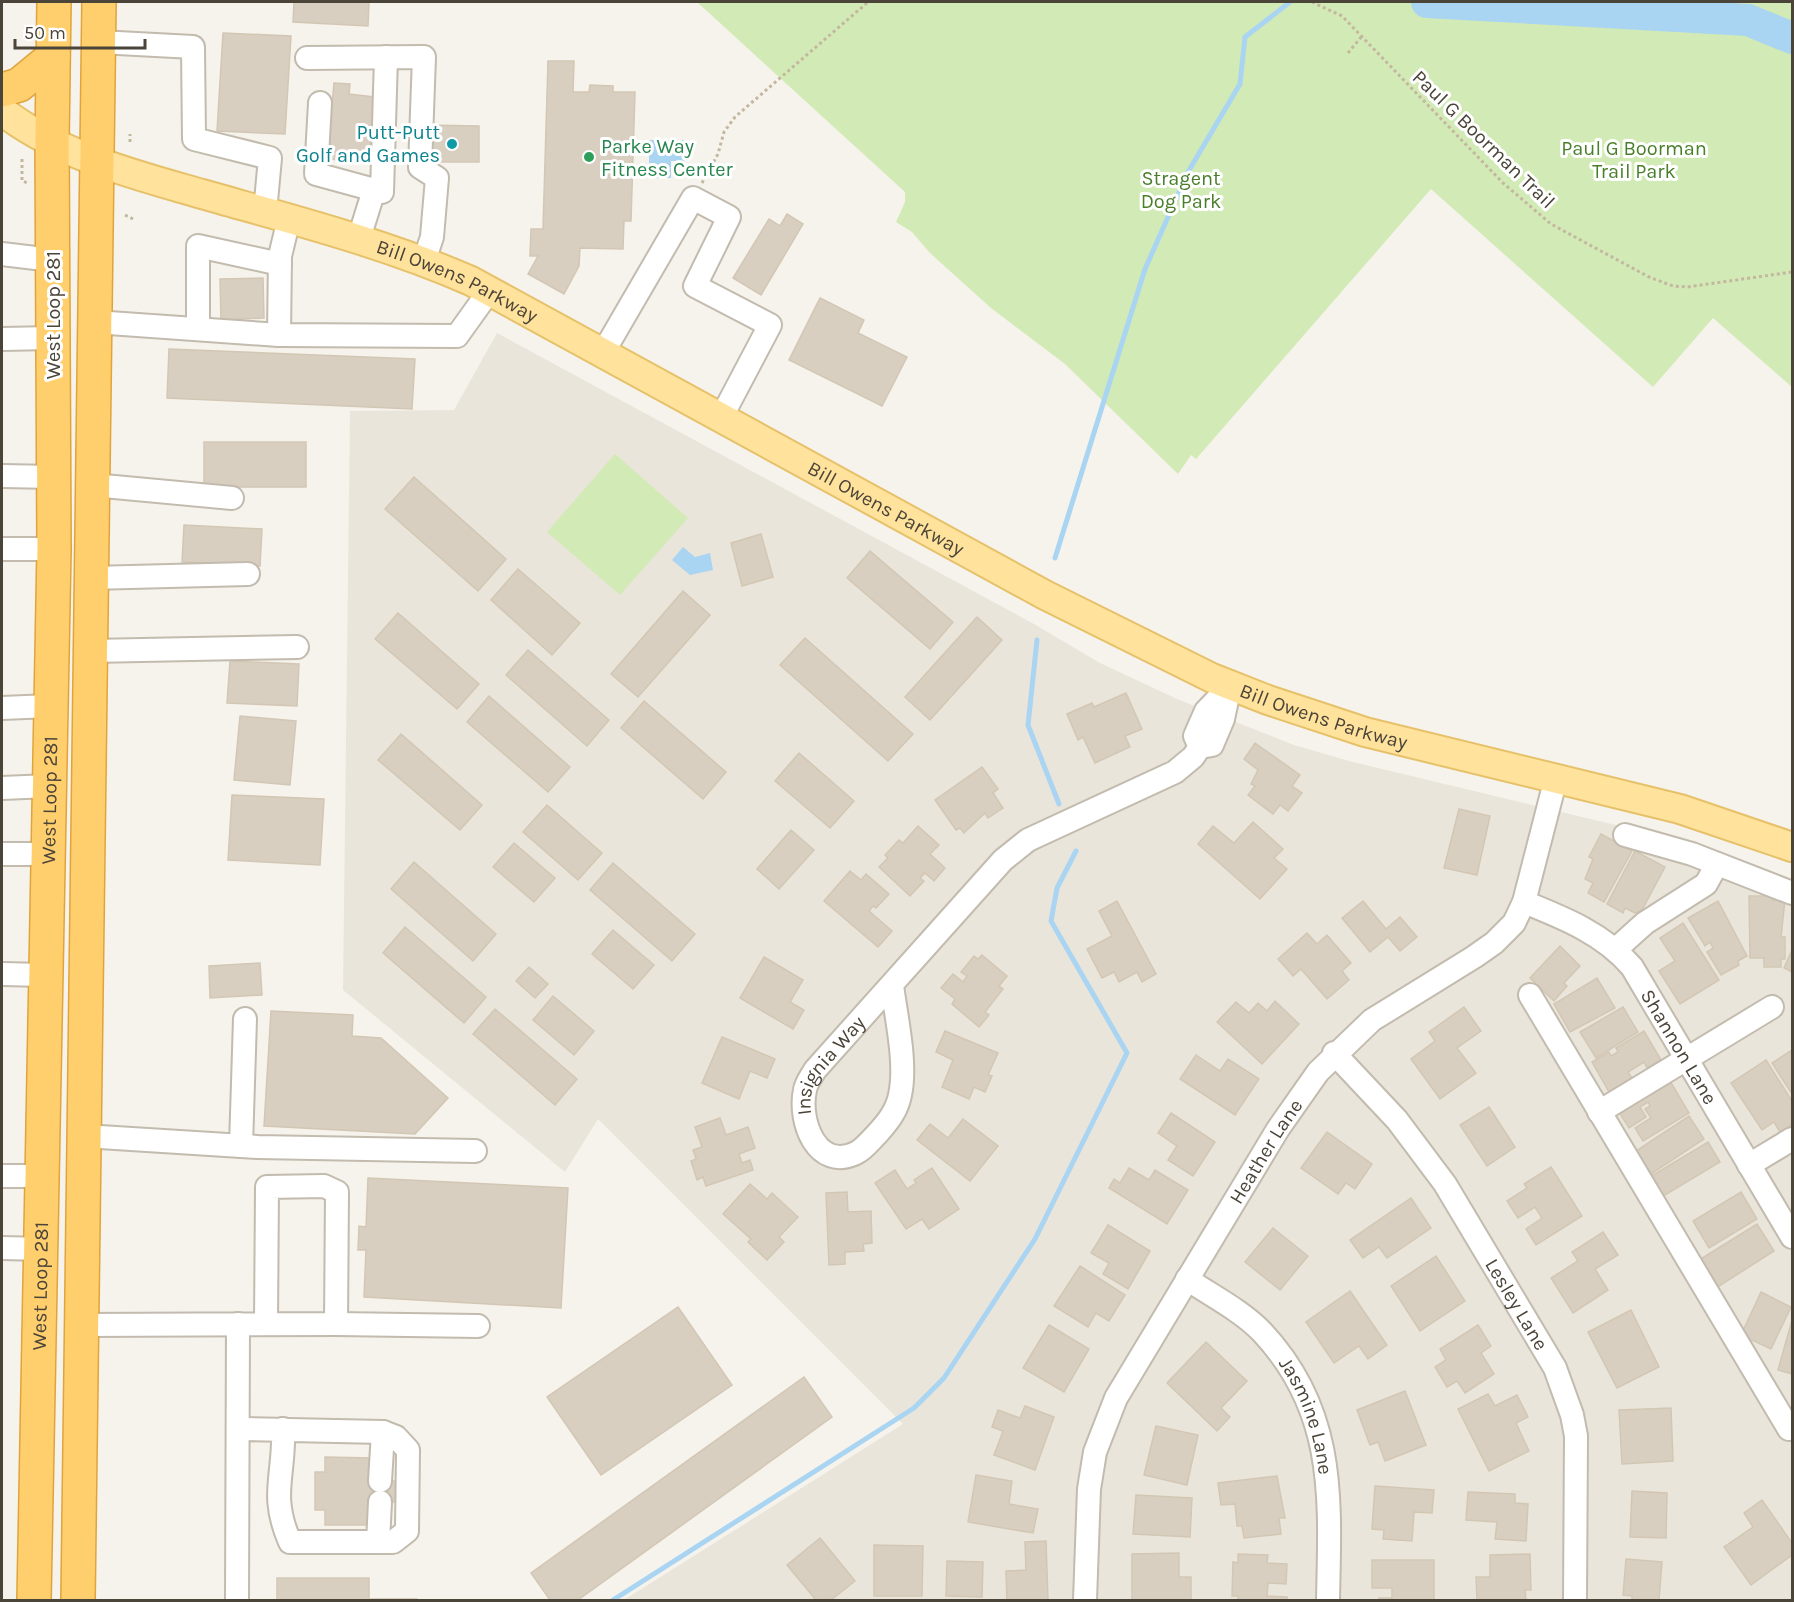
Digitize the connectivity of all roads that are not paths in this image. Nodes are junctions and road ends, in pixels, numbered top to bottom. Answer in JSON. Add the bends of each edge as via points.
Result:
{"nodes":[{"id":1,"x":54,"y":2,"type":"edge"},
{"id":2,"x":99,"y":2,"type":"edge"},
{"id":3,"x":99,"y":42,"type":"junction"},
{"id":4,"x":53,"y":57,"type":"junction"},
{"id":5,"x":386,"y":57,"type":"junction"},
{"id":6,"x":307,"y":58,"type":"dead end"},
{"id":7,"x":2,"y":90,"type":"edge"},
{"id":8,"x":320,"y":103,"type":"dead end"},
{"id":9,"x":2,"y":111,"type":"edge"},
{"id":10,"x":52,"y":141,"type":"junction"},
{"id":11,"x":97,"y":164,"type":"junction"},
{"id":12,"x":374,"y":190,"type":"junction"},
{"id":13,"x":277,"y":216,"type":"junction"},
{"id":14,"x":358,"y":238,"type":"junction"},
{"id":15,"x":2,"y":254,"type":"edge"},
{"id":16,"x":52,"y":260,"type":"junction"},
{"id":17,"x":424,"y":261,"type":"junction"},
{"id":18,"x":280,"y":264,"type":"junction"},
{"id":19,"x":490,"y":290,"type":"junction"},
{"id":20,"x":95,"y":322,"type":"junction"},
{"id":21,"x":198,"y":329,"type":"junction"},
{"id":22,"x":279,"y":335,"type":"junction"},
{"id":23,"x":53,"y":338,"type":"junction"},
{"id":24,"x":2,"y":339,"type":"edge"},
{"id":25,"x":604,"y":351,"type":"junction"},
{"id":26,"x":722,"y":416,"type":"junction"},
{"id":27,"x":2,"y":476,"type":"edge"},
{"id":28,"x":54,"y":477,"type":"junction"},
{"id":29,"x":93,"y":485,"type":"junction"},
{"id":30,"x":232,"y":498,"type":"dead end"},
{"id":31,"x":2,"y":549,"type":"edge"},
{"id":32,"x":54,"y":549,"type":"junction"},
{"id":33,"x":248,"y":574,"type":"dead end"},
{"id":34,"x":91,"y":578,"type":"junction"},
{"id":35,"x":297,"y":647,"type":"dead end"},
{"id":36,"x":91,"y":651,"type":"junction"},
{"id":37,"x":1230,"y":686,"type":"junction"},
{"id":38,"x":50,"y":706,"type":"junction"},
{"id":39,"x":2,"y":708,"type":"edge"},
{"id":40,"x":1556,"y":778,"type":"junction"},
{"id":41,"x":49,"y":786,"type":"junction"},
{"id":42,"x":2,"y":789,"type":"edge"},
{"id":43,"x":1625,"y":835,"type":"dead end"},
{"id":44,"x":1792,"y":847,"type":"edge"},
{"id":45,"x":2,"y":854,"type":"edge"},
{"id":46,"x":47,"y":854,"type":"junction"},
{"id":47,"x":1717,"y":864,"type":"junction"},
{"id":48,"x":1792,"y":893,"type":"edge"},
{"id":49,"x":1524,"y":902,"type":"junction"},
{"id":50,"x":1615,"y":950,"type":"junction"},
{"id":51,"x":2,"y":974,"type":"edge"},
{"id":52,"x":45,"y":975,"type":"junction"},
{"id":53,"x":892,"y":985,"type":"junction"},
{"id":54,"x":1530,"y":995,"type":"dead end"},
{"id":55,"x":1772,"y":1006,"type":"dead end"},
{"id":56,"x":245,"y":1019,"type":"dead end"},
{"id":57,"x":1334,"y":1053,"type":"junction"},
{"id":58,"x":1688,"y":1059,"type":"junction"},
{"id":59,"x":1599,"y":1112,"type":"junction"},
{"id":60,"x":84,"y":1136,"type":"junction"},
{"id":61,"x":1792,"y":1139,"type":"edge"},
{"id":62,"x":241,"y":1146,"type":"junction"},
{"id":63,"x":475,"y":1151,"type":"dead end"},
{"id":64,"x":1749,"y":1166,"type":"junction"},
{"id":65,"x":2,"y":1176,"type":"edge"},
{"id":66,"x":43,"y":1176,"type":"junction"},
{"id":67,"x":1792,"y":1237,"type":"edge"},
{"id":68,"x":2,"y":1248,"type":"edge"},
{"id":69,"x":43,"y":1249,"type":"junction"},
{"id":70,"x":1187,"y":1280,"type":"junction"},
{"id":71,"x":238,"y":1324,"type":"junction"},
{"id":72,"x":266,"y":1324,"type":"junction"},
{"id":73,"x":336,"y":1324,"type":"junction"},
{"id":74,"x":81,"y":1325,"type":"junction"},
{"id":75,"x":478,"y":1326,"type":"dead end"},
{"id":76,"x":39,"y":1407,"type":"junction"},
{"id":77,"x":80,"y":1415,"type":"junction"},
{"id":78,"x":238,"y":1429,"type":"junction"},
{"id":79,"x":283,"y":1429,"type":"junction"},
{"id":80,"x":1789,"y":1429,"type":"dead end"},
{"id":81,"x":383,"y":1432,"type":"junction"},
{"id":82,"x":378,"y":1542,"type":"junction"},
{"id":83,"x":35,"y":1565,"type":"junction"},
{"id":84,"x":78,"y":1587,"type":"edge"},
{"id":85,"x":34,"y":1600,"type":"edge"},
{"id":86,"x":237,"y":1600,"type":"edge"},
{"id":87,"x":1085,"y":1600,"type":"edge"},
{"id":88,"x":1328,"y":1600,"type":"edge"},
{"id":89,"x":1575,"y":1600,"type":"edge"}],
"edges":[{"from":1,"to":4,"type":"highway","name":"West Loop 281"},
{"from":2,"to":3,"type":"highway","name":"West Loop 281"},
{"from":3,"to":11,"type":"highway","name":"West Loop 281"},
{"from":3,"to":13,"type":"street","via":[[193,47],[194,139],[270,158]]},
{"from":4,"to":7,"type":"highway","via":[[19,85]]},
{"from":4,"to":10,"type":"highway","name":"West Loop 281"},
{"from":5,"to":6,"type":"street"},
{"from":5,"to":12,"type":"street","via":[[382,192]]},
{"from":5,"to":17,"type":"street","via":[[424,57],[420,167],[438,178],[432,237]]},
{"from":8,"to":12,"type":"street","via":[[316,174]]},
{"from":9,"to":10,"type":"main road","name":"Bill Owens Parkway"},
{"from":10,"to":11,"type":"main road","name":"Bill Owens Parkway"},
{"from":10,"to":16,"type":"highway","name":"West Loop 281"},
{"from":11,"to":13,"type":"main road","name":"Bill Owens Parkway"},
{"from":11,"to":20,"type":"highway","name":"West Loop 281"},
{"from":12,"to":14,"type":"street"},
{"from":13,"to":14,"type":"main road","name":"Bill Owens Parkway"},
{"from":13,"to":18,"type":"street"},
{"from":14,"to":17,"type":"main road","name":"Bill Owens Parkway"},
{"from":15,"to":16,"type":"street"},
{"from":16,"to":23,"type":"highway","name":"West Loop 281"},
{"from":17,"to":19,"type":"main road","name":"Bill Owens Parkway"},
{"from":18,"to":21,"type":"street","via":[[198,246]]},
{"from":18,"to":22,"type":"street"},
{"from":19,"to":22,"type":"street","via":[[457,336]]},
{"from":19,"to":25,"type":"main road","name":"Bill Owens Parkway"},
{"from":20,"to":21,"type":"street"},
{"from":20,"to":29,"type":"highway","name":"West Loop 281"},
{"from":21,"to":22,"type":"street"},
{"from":23,"to":24,"type":"street"},
{"from":23,"to":28,"type":"highway","name":"West Loop 281"},
{"from":25,"to":26,"type":"main road","name":"Bill Owens Parkway"},
{"from":25,"to":26,"type":"street","via":[[693,198],[729,217],[695,286],[770,325]]},
{"from":26,"to":37,"type":"main road","name":"Bill Owens Parkway","via":[[1045,595],[1162,656]]},
{"from":27,"to":28,"type":"street"},
{"from":28,"to":32,"type":"highway","name":"West Loop 281"},
{"from":29,"to":30,"type":"street"},
{"from":29,"to":34,"type":"highway","name":"West Loop 281"},
{"from":31,"to":32,"type":"street"},
{"from":32,"to":38,"type":"highway","name":"West Loop 281"},
{"from":33,"to":34,"type":"street"},
{"from":34,"to":36,"type":"highway","name":"West Loop 281"},
{"from":35,"to":36,"type":"street"},
{"from":36,"to":60,"type":"highway","name":"West Loop 281"},
{"from":37,"to":40,"type":"main road","name":"Bill Owens Parkway","via":[[1365,732]]},
{"from":37,"to":53,"type":"street","name":"Insignia Way","via":[[1206,711],[1195,736],[1200,747],[1193,757],[1175,772],[1012,851]]},
{"from":38,"to":39,"type":"street"},
{"from":38,"to":41,"type":"highway","name":"West Loop 281"},
{"from":40,"to":44,"type":"main road","name":"Bill Owens Parkway","via":[[1680,809]]},
{"from":40,"to":49,"type":"street","name":"Heather Lane"},
{"from":41,"to":42,"type":"street"},
{"from":41,"to":46,"type":"highway","name":"West Loop 281"},
{"from":43,"to":47,"type":"street"},
{"from":45,"to":46,"type":"street"},
{"from":46,"to":52,"type":"highway","name":"West Loop 281"},
{"from":47,"to":48,"type":"street"},
{"from":47,"to":50,"type":"street","via":[[1706,884],[1639,926]]},
{"from":49,"to":50,"type":"street","name":"Shannon Lane","via":[[1573,923]]},
{"from":49,"to":57,"type":"street","name":"Heather Lane","via":[[1514,923],[1494,944],[1372,1020]]},
{"from":50,"to":58,"type":"street","name":"Shannon Lane","via":[[1632,967]]},
{"from":51,"to":52,"type":"street"},
{"from":52,"to":66,"type":"highway","name":"West Loop 281"},
{"from":53,"to":53,"type":"street","name":"Insignia Way","via":[[815,1070],[805,1088],[809,1134],[815,1146],[827,1154],[845,1156],[859,1152],[886,1124],[896,1107],[902,1073]]},
{"from":54,"to":59,"type":"street"},
{"from":55,"to":58,"type":"street"},
{"from":56,"to":62,"type":"street"},
{"from":57,"to":70,"type":"street","name":"Heather Lane","via":[[1278,1129]]},
{"from":57,"to":89,"type":"street","name":"Lesley Lane","via":[[1397,1120],[1445,1184],[1555,1368],[1576,1436]]},
{"from":58,"to":59,"type":"street"},
{"from":58,"to":64,"type":"street","name":"Shannon Lane"},
{"from":59,"to":80,"type":"street"},
{"from":60,"to":62,"type":"street"},
{"from":60,"to":74,"type":"highway","name":"West Loop 281"},
{"from":61,"to":64,"type":"street"},
{"from":62,"to":63,"type":"street"},
{"from":64,"to":67,"type":"street","name":"Shannon Lane"},
{"from":65,"to":66,"type":"street"},
{"from":66,"to":69,"type":"highway","name":"West Loop 281"},
{"from":68,"to":69,"type":"street"},
{"from":69,"to":76,"type":"highway","name":"West Loop 281"},
{"from":70,"to":87,"type":"street","name":"Heather Lane","via":[[1103,1426],[1086,1508]]},
{"from":70,"to":88,"type":"street","name":"Jasmine Lane","via":[[1262,1332],[1293,1375],[1310,1408],[1329,1479]]},
{"from":71,"to":72,"type":"street"},
{"from":71,"to":74,"type":"street"},
{"from":71,"to":78,"type":"street"},
{"from":72,"to":73,"type":"street"},
{"from":72,"to":73,"type":"street","via":[[267,1187],[324,1186],[337,1192]]},
{"from":73,"to":75,"type":"street"},
{"from":74,"to":77,"type":"highway","name":"West Loop 281"},
{"from":76,"to":77,"type":"highway"},
{"from":76,"to":83,"type":"highway","name":"West Loop 281"},
{"from":77,"to":84,"type":"highway","name":"West Loop 281"},
{"from":78,"to":79,"type":"street"},
{"from":78,"to":86,"type":"street"},
{"from":79,"to":81,"type":"street"},
{"from":79,"to":82,"type":"street","via":[[278,1493],[280,1520],[290,1542]]},
{"from":81,"to":82,"type":"street"},
{"from":81,"to":82,"type":"street","via":[[396,1437],[408,1450],[407,1531],[393,1542]]},
{"from":83,"to":84,"type":"highway"},
{"from":83,"to":85,"type":"highway","name":"West Loop 281"}]}
